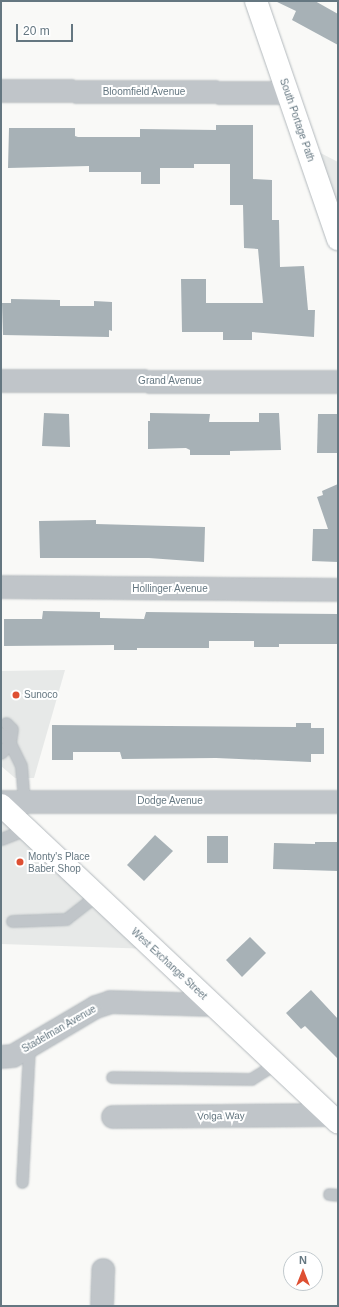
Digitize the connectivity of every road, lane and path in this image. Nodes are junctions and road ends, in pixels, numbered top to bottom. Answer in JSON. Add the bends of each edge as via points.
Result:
{"nodes":[{"id":1,"x":256,"y":1,"type":"edge"},
{"id":2,"x":1,"y":91,"type":"edge"},
{"id":3,"x":287,"y":93,"type":"junction"},
{"id":4,"x":338,"y":240,"type":"edge"},
{"id":5,"x":1,"y":381,"type":"edge"},
{"id":6,"x":338,"y":382,"type":"edge"},
{"id":7,"x":1,"y":587,"type":"edge"},
{"id":8,"x":338,"y":590,"type":"edge"},
{"id":9,"x":3,"y":728,"type":"edge"},
{"id":10,"x":10,"y":743,"type":"junction"},
{"id":11,"x":1,"y":753,"type":"edge"},
{"id":12,"x":24,"y":802,"type":"junction"},
{"id":13,"x":338,"y":802,"type":"edge"},
{"id":14,"x":1,"y":803,"type":"edge"},
{"id":15,"x":27,"y":829,"type":"junction"},
{"id":16,"x":1,"y":839,"type":"edge"},
{"id":17,"x":97,"y":895,"type":"junction"},
{"id":18,"x":12,"y":921,"type":"dead end"},
{"id":19,"x":212,"y":1005,"type":"junction"},
{"id":20,"x":29,"y":1047,"type":"junction"},
{"id":21,"x":1,"y":1057,"type":"edge"},
{"id":22,"x":275,"y":1064,"type":"junction"},
{"id":23,"x":112,"y":1077,"type":"dead end"},
{"id":24,"x":113,"y":1117,"type":"dead end"},
{"id":25,"x":334,"y":1119,"type":"edge"},
{"id":26,"x":22,"y":1182,"type":"dead end"},
{"id":27,"x":103,"y":1270,"type":"dead end"},
{"id":28,"x":102,"y":1306,"type":"edge"}],
"edges":[{"from":1,"to":3,"type":"main road","name":"South Portage Path"},
{"from":2,"to":3,"type":"street","name":"Bloomfield Avenue"},
{"from":3,"to":4,"type":"main road","name":"South Portage Path"},
{"from":5,"to":6,"type":"street","name":"Grand Avenue"},
{"from":7,"to":8,"type":"street","name":"Hollinger Avenue"},
{"from":9,"to":10,"type":"lane","via":[[12,729]]},
{"from":10,"to":11,"type":"lane"},
{"from":10,"to":12,"type":"lane","via":[[21,766]]},
{"from":12,"to":13,"type":"street","name":"Dodge Avenue"},
{"from":12,"to":14,"type":"street","name":"Dodge Avenue"},
{"from":14,"to":15,"type":"main road","name":"West Exchange Street"},
{"from":15,"to":16,"type":"lane"},
{"from":15,"to":17,"type":"main road","name":"West Exchange Street"},
{"from":17,"to":18,"type":"lane","via":[[66,919]]},
{"from":17,"to":19,"type":"main road","name":"West Exchange Street"},
{"from":19,"to":20,"type":"street","name":"Stadelman Avenue","via":[[111,1002],[96,1007]]},
{"from":19,"to":22,"type":"main road","name":"West Exchange Street"},
{"from":20,"to":21,"type":"street","name":"Stadelman Avenue","via":[[13,1056]]},
{"from":20,"to":26,"type":"lane"},
{"from":22,"to":23,"type":"lane","via":[[251,1079]]},
{"from":22,"to":25,"type":"main road","name":"West Exchange Street"},
{"from":24,"to":25,"type":"street","name":"Volga Way"},
{"from":27,"to":28,"type":"street"}]}
